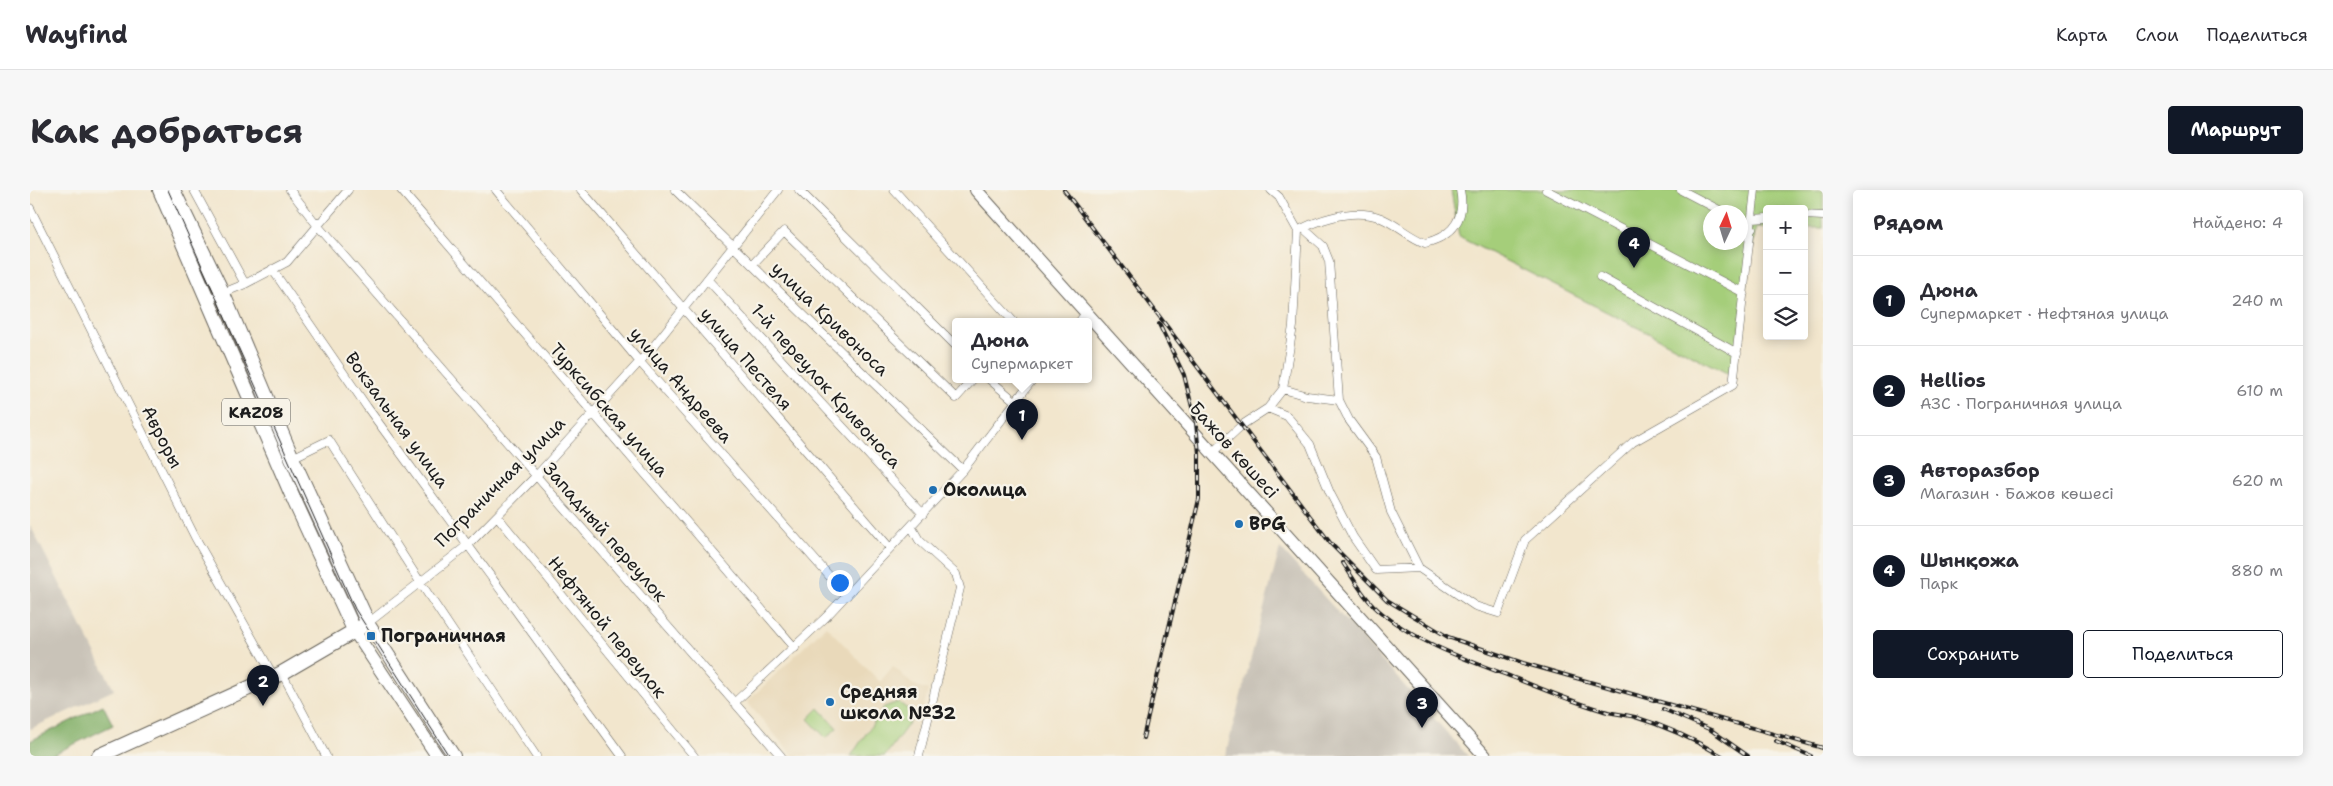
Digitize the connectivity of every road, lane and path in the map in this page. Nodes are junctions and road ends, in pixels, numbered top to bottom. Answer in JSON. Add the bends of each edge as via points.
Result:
{"nodes":[{"id":1,"x":160,"y":190,"type":"edge"},
{"id":2,"x":173,"y":190,"type":"edge"},
{"id":3,"x":194,"y":190,"type":"edge"},
{"id":4,"x":290,"y":190,"type":"edge"},
{"id":5,"x":348,"y":190,"type":"edge"},
{"id":6,"x":401,"y":190,"type":"edge"},
{"id":7,"x":496,"y":190,"type":"edge"},
{"id":8,"x":581,"y":190,"type":"edge"},
{"id":9,"x":675,"y":190,"type":"edge"},
{"id":10,"x":778,"y":190,"type":"edge"},
{"id":11,"x":799,"y":190,"type":"edge"},
{"id":12,"x":894,"y":190,"type":"edge"},
{"id":13,"x":976,"y":190,"type":"edge"},
{"id":14,"x":1271,"y":190,"type":"edge"},
{"id":15,"x":1460,"y":190,"type":"edge"},
{"id":16,"x":1546,"y":190,"type":"edge"},
{"id":17,"x":1680,"y":190,"type":"edge"},
{"id":18,"x":1756,"y":190,"type":"edge"},
{"id":19,"x":1709,"y":205,"type":"edge"},
{"id":20,"x":30,"y":208,"type":"edge"},
{"id":21,"x":1808,"y":216,"type":"edge"},
{"id":22,"x":1823,"y":216,"type":"edge"},
{"id":23,"x":1763,"y":218,"type":"edge"},
{"id":24,"x":1753,"y":219,"type":"junction"},
{"id":25,"x":317,"y":225,"type":"junction"},
{"id":26,"x":1748,"y":226,"type":"edge"},
{"id":27,"x":1752,"y":228,"type":"junction"},
{"id":28,"x":1300,"y":230,"type":"junction"},
{"id":29,"x":732,"y":247,"type":"junction"},
{"id":30,"x":752,"y":265,"type":"junction"},
{"id":31,"x":272,"y":269,"type":"junction"},
{"id":32,"x":1600,"y":277,"type":"dead end"},
{"id":33,"x":707,"y":279,"type":"junction"},
{"id":34,"x":245,"y":284,"type":"junction"},
{"id":35,"x":1744,"y":293,"type":"junction"},
{"id":36,"x":223,"y":294,"type":"junction"},
{"id":37,"x":208,"y":299,"type":"junction"},
{"id":38,"x":682,"y":308,"type":"junction"},
{"id":39,"x":1083,"y":317,"type":"edge"},
{"id":40,"x":1010,"y":318,"type":"edge"},
{"id":41,"x":1092,"y":326,"type":"edge"},
{"id":42,"x":952,"y":342,"type":"edge"},
{"id":43,"x":1737,"y":353,"type":"junction"},
{"id":44,"x":639,"y":361,"type":"junction"},
{"id":45,"x":969,"y":383,"type":"edge"},
{"id":46,"x":995,"y":383,"type":"edge"},
{"id":47,"x":1030,"y":383,"type":"edge"},
{"id":48,"x":1283,"y":389,"type":"junction"},
{"id":49,"x":1339,"y":400,"type":"junction"},
{"id":50,"x":1016,"y":402,"type":"junction"},
{"id":51,"x":1268,"y":408,"type":"junction"},
{"id":52,"x":592,"y":414,"type":"junction"},
{"id":53,"x":1213,"y":452,"type":"junction"},
{"id":54,"x":292,"y":458,"type":"junction"},
{"id":55,"x":964,"y":470,"type":"junction"},
{"id":56,"x":537,"y":476,"type":"junction"},
{"id":57,"x":923,"y":514,"type":"junction"},
{"id":58,"x":497,"y":516,"type":"junction"},
{"id":59,"x":911,"y":526,"type":"junction"},
{"id":60,"x":469,"y":544,"type":"junction"},
{"id":61,"x":890,"y":548,"type":"junction"},
{"id":62,"x":1419,"y":568,"type":"junction"},
{"id":63,"x":420,"y":582,"type":"junction"},
{"id":64,"x":847,"y":596,"type":"junction"},
{"id":65,"x":368,"y":623,"type":"junction"},
{"id":66,"x":355,"y":632,"type":"junction"},
{"id":67,"x":795,"y":648,"type":"junction"},
{"id":68,"x":278,"y":675,"type":"junction"},
{"id":69,"x":734,"y":703,"type":"junction"},
{"id":70,"x":99,"y":756,"type":"edge"},
{"id":71,"x":326,"y":756,"type":"edge"},
{"id":72,"x":437,"y":756,"type":"edge"},
{"id":73,"x":454,"y":756,"type":"edge"},
{"id":74,"x":536,"y":756,"type":"edge"},
{"id":75,"x":622,"y":756,"type":"edge"},
{"id":76,"x":694,"y":756,"type":"edge"},
{"id":77,"x":781,"y":756,"type":"edge"},
{"id":78,"x":919,"y":756,"type":"edge"},
{"id":79,"x":1485,"y":756,"type":"edge"}],
"edges":[{"from":1,"to":37,"type":"highway","number":"KAZ08"},
{"from":2,"to":36,"type":"highway"},
{"from":3,"to":34,"type":"street"},
{"from":4,"to":25,"type":"street","name":"Западный переулок"},
{"from":5,"to":25,"type":"street"},
{"from":6,"to":52,"type":"street","name":"Турксибская улица"},
{"from":7,"to":44,"type":"street","name":"улица Андреева"},
{"from":8,"to":38,"type":"street","name":"улица Пестеля"},
{"from":9,"to":29,"type":"street","name":"улица Кривоноса"},
{"from":10,"to":29,"type":"street","name":"Пограничная улица"},
{"from":11,"to":42,"type":"street"},
{"from":12,"to":40,"type":"street"},
{"from":13,"to":39,"type":"main road","name":"Бажов көшесі"},
{"from":14,"to":28,"type":"street"},
{"from":15,"to":28,"type":"street","via":[[1463,203],[1454,229],[1446,236],[1425,244],[1381,218],[1364,214],[1331,217]]},
{"from":16,"to":35,"type":"street"},
{"from":17,"to":19,"type":"street"},
{"from":18,"to":24,"type":"street"},
{"from":20,"to":68,"type":"street","name":"Авроры","via":[[196,537]]},
{"from":21,"to":22,"type":"street"},
{"from":23,"to":24,"type":"street"},
{"from":24,"to":27,"type":"street"},
{"from":25,"to":31,"type":"street","via":[[287,262]]},
{"from":25,"to":56,"type":"street","name":"Западный переулок"},
{"from":26,"to":27,"type":"street"},
{"from":27,"to":35,"type":"street"},
{"from":28,"to":48,"type":"street","via":[[1293,326]]},
{"from":28,"to":49,"type":"street","via":[[1323,246],[1329,261]]},
{"from":29,"to":30,"type":"street","name":"улица Кривоноса"},
{"from":29,"to":33,"type":"street","name":"Пограничная улица"},
{"from":30,"to":45,"type":"street","via":[[784,232],[956,398]]},
{"from":30,"to":55,"type":"street","name":"улица Кривоноса"},
{"from":31,"to":34,"type":"street"},
{"from":31,"to":60,"type":"street","name":"Вокзальная улица","via":[[367,407]]},
{"from":32,"to":43,"type":"street"},
{"from":33,"to":38,"type":"street","name":"Пограничная улица"},
{"from":33,"to":57,"type":"street","name":"1-й переулок Кривоноса"},
{"from":34,"to":36,"type":"street"},
{"from":35,"to":43,"type":"street"},
{"from":36,"to":37,"type":"street"},
{"from":36,"to":54,"type":"highway"},
{"from":37,"to":66,"type":"highway","number":"KAZ08"},
{"from":38,"to":44,"type":"street","name":"Пограничная улица"},
{"from":38,"to":61,"type":"street","name":"улица Пестеля"},
{"from":41,"to":53,"type":"main road","name":"Бажов көшесі"},
{"from":43,"to":62,"type":"street","via":[[1733,385],[1633,442],[1525,540],[1498,614],[1475,606]]},
{"from":44,"to":52,"type":"street","name":"Пограничная улица"},
{"from":44,"to":64,"type":"street","name":"улица Андреева"},
{"from":46,"to":50,"type":"street"},
{"from":47,"to":50,"type":"street"},
{"from":48,"to":49,"type":"street"},
{"from":48,"to":51,"type":"street"},
{"from":49,"to":62,"type":"street","via":[[1349,420],[1376,457],[1391,512]]},
{"from":50,"to":55,"type":"street"},
{"from":51,"to":53,"type":"street","via":[[1242,425]]},
{"from":51,"to":62,"type":"street","via":[[1287,416],[1310,444],[1353,538],[1376,570]]},
{"from":52,"to":56,"type":"street","name":"Пограничная улица"},
{"from":52,"to":67,"type":"street","name":"Турксибская улица"},
{"from":53,"to":79,"type":"main road","name":"Бажов көшесі"},
{"from":54,"to":63,"type":"street","via":[[330,440]]},
{"from":54,"to":65,"type":"highway"},
{"from":55,"to":57,"type":"street"},
{"from":56,"to":58,"type":"street","name":"Пограничная улица"},
{"from":56,"to":69,"type":"street","name":"Западный переулок"},
{"from":57,"to":59,"type":"street"},
{"from":58,"to":60,"type":"street","name":"Пограничная улица"},
{"from":58,"to":76,"type":"street","name":"Нефтяной переулок"},
{"from":59,"to":61,"type":"street"},
{"from":59,"to":78,"type":"street","via":[[919,540],[956,574],[960,588]]},
{"from":60,"to":63,"type":"street","name":"Пограничная улица"},
{"from":60,"to":75,"type":"street","name":"Вокзальная улица"},
{"from":61,"to":64,"type":"street"},
{"from":63,"to":65,"type":"street","name":"Пограничная улица"},
{"from":63,"to":74,"type":"street"},
{"from":64,"to":67,"type":"street"},
{"from":65,"to":66,"type":"highway","name":"Пограничная улица"},
{"from":65,"to":73,"type":"main road"},
{"from":66,"to":68,"type":"highway","name":"Пограничная улица"},
{"from":66,"to":72,"type":"main road"},
{"from":67,"to":69,"type":"street"},
{"from":68,"to":70,"type":"highway","name":"Пограничная улица"},
{"from":68,"to":71,"type":"street","name":"Авроры"},
{"from":69,"to":77,"type":"street","name":"Западный переулок"}]}
